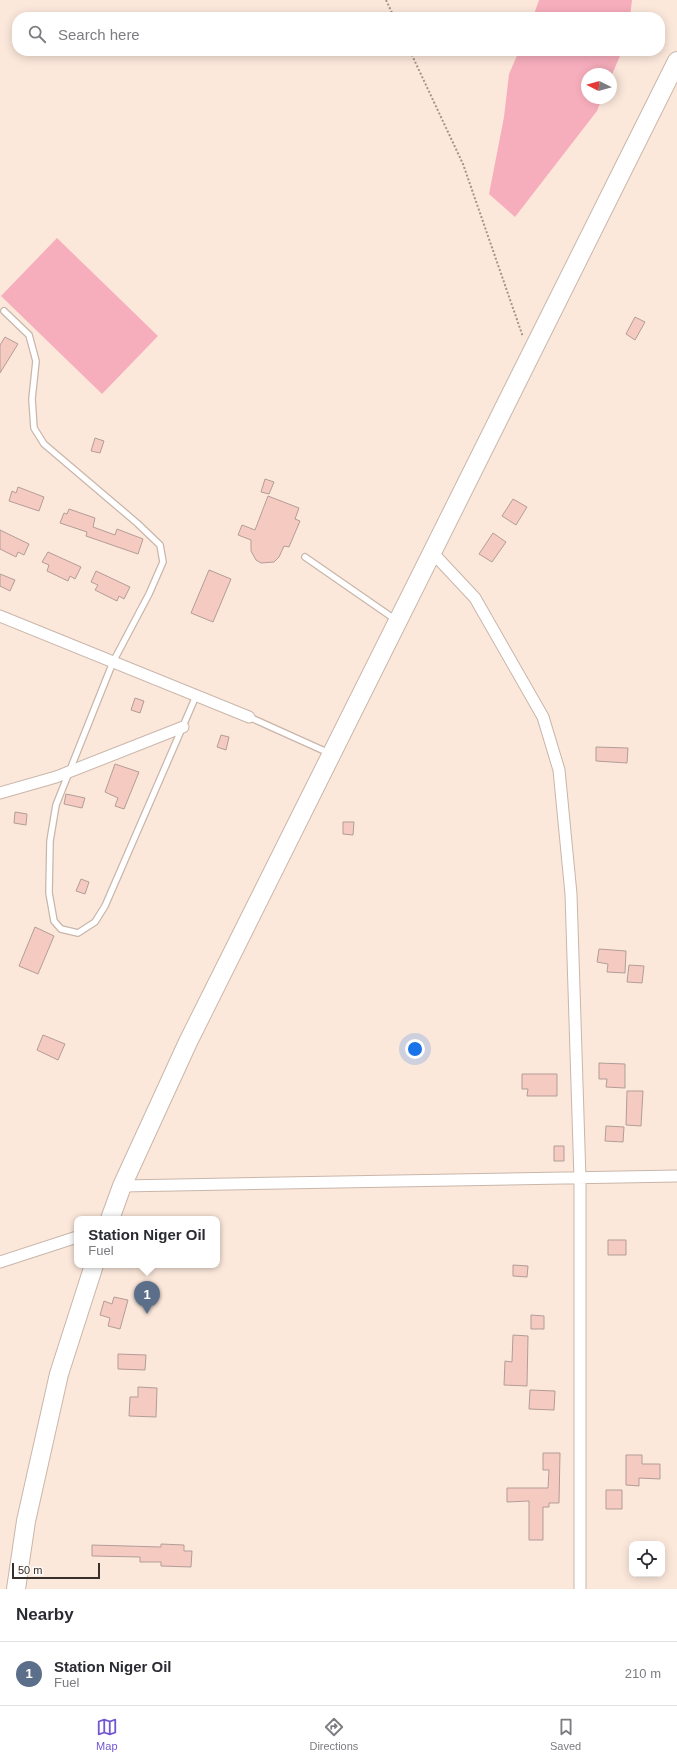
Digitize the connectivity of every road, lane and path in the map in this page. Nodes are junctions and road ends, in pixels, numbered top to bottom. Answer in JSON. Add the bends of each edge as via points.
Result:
{"nodes":[{"id":1,"x":386,"y":0,"type":"edge"},
{"id":2,"x":392,"y":12,"type":"edge"},
{"id":3,"x":412,"y":56,"type":"edge"},
{"id":4,"x":677,"y":61,"type":"edge"},
{"id":5,"x":4,"y":312,"type":"dead end"},
{"id":6,"x":530,"y":357,"type":"junction"},
{"id":7,"x":432,"y":552,"type":"junction"},
{"id":8,"x":305,"y":557,"type":"dead end"},
{"id":9,"x":0,"y":616,"type":"edge"},
{"id":10,"x":397,"y":621,"type":"junction"},
{"id":11,"x":113,"y":662,"type":"junction"},
{"id":12,"x":196,"y":696,"type":"junction"},
{"id":13,"x":249,"y":717,"type":"joint"},
{"id":14,"x":183,"y":727,"type":"junction"},
{"id":15,"x":332,"y":754,"type":"junction"},
{"id":16,"x":69,"y":771,"type":"junction"},
{"id":17,"x":0,"y":793,"type":"edge"},
{"id":18,"x":677,"y":1176,"type":"edge"},
{"id":19,"x":580,"y":1179,"type":"junction"},
{"id":20,"x":122,"y":1186,"type":"junction"},
{"id":21,"x":111,"y":1216,"type":"edge"},
{"id":22,"x":74,"y":1238,"type":"edge"},
{"id":23,"x":0,"y":1262,"type":"edge"},
{"id":24,"x":93,"y":1268,"type":"edge"},
{"id":25,"x":16,"y":1589,"type":"edge"},
{"id":26,"x":580,"y":1589,"type":"edge"}],
"edges":[{"from":1,"to":2,"type":"path"},
{"from":3,"to":6,"type":"path","via":[[462,164]]},
{"from":4,"to":6,"type":"highway"},
{"from":5,"to":11,"type":"lane","via":[[29,335],[36,362],[32,399],[34,428],[44,444],[160,545],[163,562]]},
{"from":6,"to":7,"type":"highway"},
{"from":7,"to":10,"type":"highway"},
{"from":7,"to":19,"type":"street","via":[[475,598],[542,717],[559,770],[571,894]]},
{"from":8,"to":10,"type":"lane"},
{"from":9,"to":11,"type":"street"},
{"from":10,"to":15,"type":"highway"},
{"from":11,"to":12,"type":"street"},
{"from":11,"to":16,"type":"lane"},
{"from":12,"to":13,"type":"street"},
{"from":12,"to":14,"type":"lane"},
{"from":13,"to":15,"type":"lane"},
{"from":14,"to":16,"type":"street"},
{"from":14,"to":16,"type":"lane","via":[[105,906],[95,922],[78,933],[61,929],[54,921],[49,893],[50,840],[56,805]]},
{"from":15,"to":20,"type":"highway","via":[[188,1042]]},
{"from":16,"to":17,"type":"street"},
{"from":18,"to":19,"type":"street"},
{"from":19,"to":20,"type":"street"},
{"from":19,"to":26,"type":"street"},
{"from":20,"to":21,"type":"highway"},
{"from":22,"to":23,"type":"street"},
{"from":24,"to":25,"type":"highway","via":[[59,1374],[26,1521]]}]}
